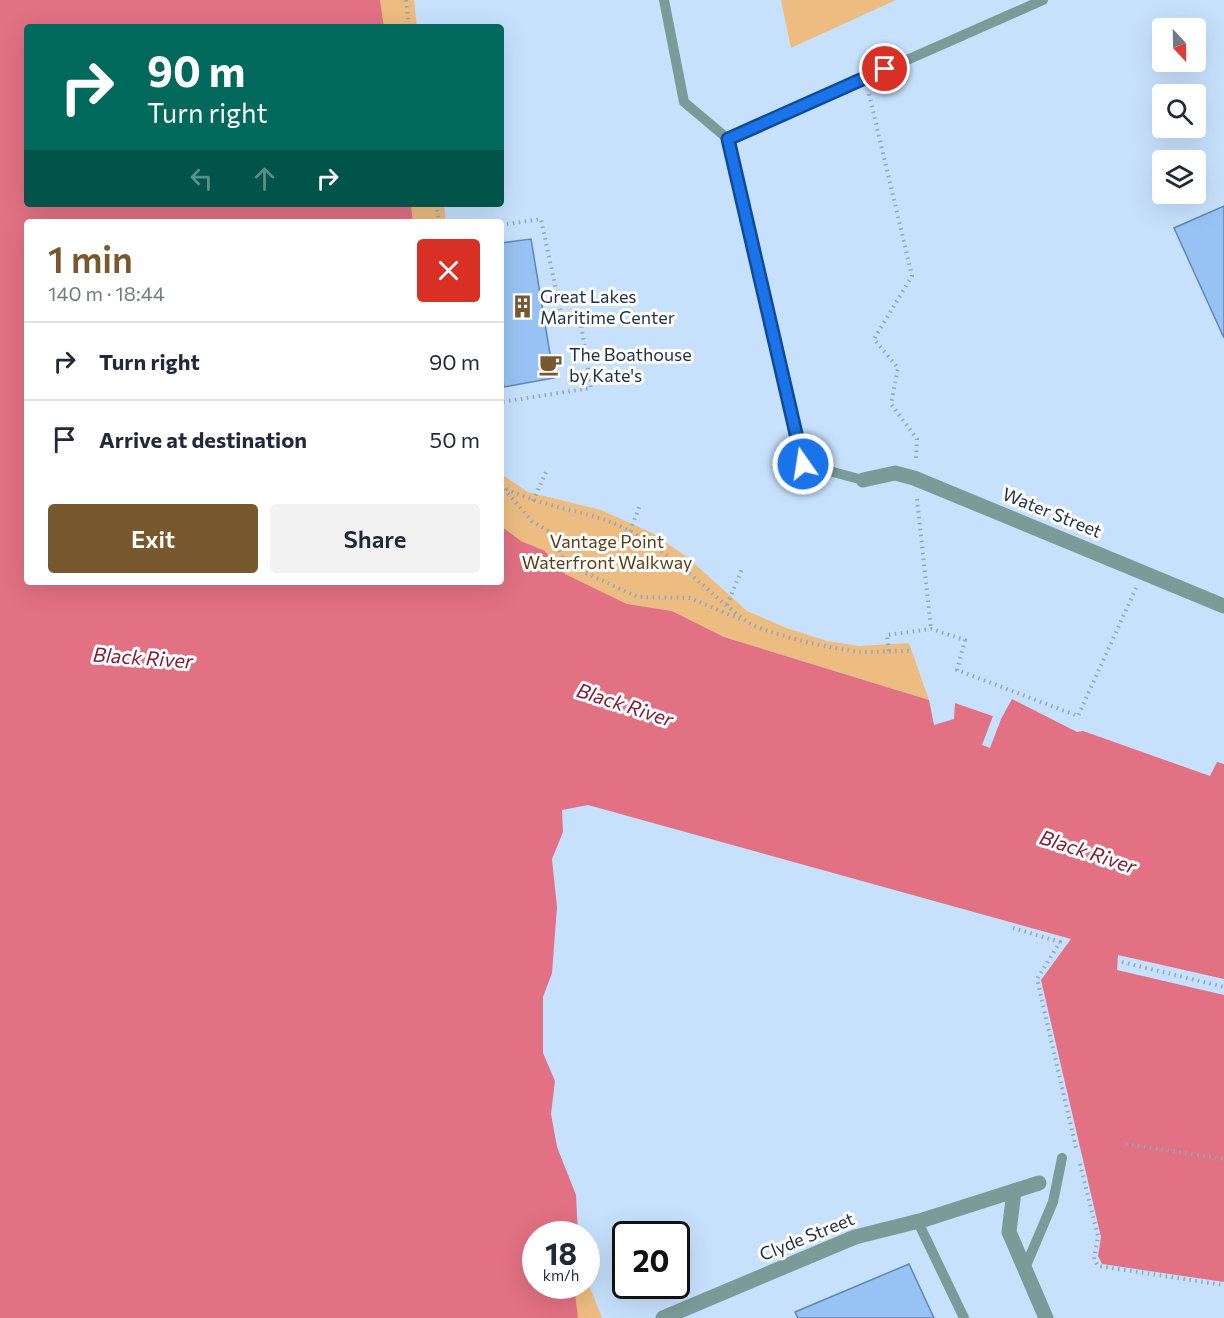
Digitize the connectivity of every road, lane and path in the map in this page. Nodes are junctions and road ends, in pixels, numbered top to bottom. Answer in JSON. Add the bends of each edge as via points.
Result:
{"nodes":[{"id":1,"x":406,"y":0,"type":"edge"},
{"id":2,"x":664,"y":0,"type":"edge"},
{"id":3,"x":1043,"y":0,"type":"edge"},
{"id":4,"x":409,"y":24,"type":"edge"},
{"id":5,"x":865,"y":78,"type":"junction"},
{"id":6,"x":728,"y":139,"type":"junction"},
{"id":7,"x":504,"y":225,"type":"edge"},
{"id":8,"x":504,"y":402,"type":"edge"},
{"id":9,"x":546,"y":472,"type":"dead end"},
{"id":10,"x":914,"y":477,"type":"junction"},
{"id":11,"x":863,"y":480,"type":"joint"},
{"id":12,"x":504,"y":487,"type":"edge"},
{"id":13,"x":504,"y":489,"type":"edge"},
{"id":14,"x":533,"y":501,"type":"junction"},
{"id":15,"x":640,"y":505,"type":"dead end"},
{"id":16,"x":630,"y":531,"type":"junction"},
{"id":17,"x":742,"y":569,"type":"dead end"},
{"id":18,"x":1144,"y":572,"type":"junction"},
{"id":19,"x":727,"y":604,"type":"junction"},
{"id":20,"x":1224,"y":606,"type":"edge"},
{"id":21,"x":748,"y":622,"type":"junction"},
{"id":22,"x":931,"y":629,"type":"junction"},
{"id":23,"x":889,"y":651,"type":"junction"},
{"id":24,"x":911,"y":651,"type":"dead end"},
{"id":25,"x":1013,"y":928,"type":"dead end"},
{"id":26,"x":1122,"y":963,"type":"dead end"},
{"id":27,"x":1224,"y":987,"type":"edge"},
{"id":28,"x":1126,"y":1144,"type":"dead end"},
{"id":29,"x":1077,"y":1150,"type":"dead end"},
{"id":30,"x":1062,"y":1158,"type":"dead end"},
{"id":31,"x":1224,"y":1159,"type":"edge"},
{"id":32,"x":1079,"y":1161,"type":"dead end"},
{"id":33,"x":1039,"y":1183,"type":"dead end"},
{"id":34,"x":1014,"y":1191,"type":"junction"},
{"id":35,"x":918,"y":1222,"type":"junction"},
{"id":36,"x":1025,"y":1269,"type":"junction"},
{"id":37,"x":1224,"y":1285,"type":"edge"},
{"id":38,"x":663,"y":1318,"type":"edge"},
{"id":39,"x":964,"y":1318,"type":"edge"},
{"id":40,"x":1046,"y":1318,"type":"edge"}],
"edges":[{"from":1,"to":4,"type":"path"},
{"from":2,"to":6,"type":"lane","via":[[684,102]]},
{"from":3,"to":5,"type":"lane"},
{"from":5,"to":6,"type":"lane"},
{"from":5,"to":10,"type":"path","via":[[912,276],[874,339],[898,368],[891,404],[917,439]]},
{"from":6,"to":11,"type":"lane","via":[[803,464]]},
{"from":7,"to":8,"type":"path","via":[[541,219],[561,318],[580,318],[591,388]]},
{"from":9,"to":14,"type":"path"},
{"from":10,"to":11,"type":"street","name":"Water Street","via":[[895,473]]},
{"from":10,"to":18,"type":"street","name":"Water Street"},
{"from":10,"to":22,"type":"path"},
{"from":12,"to":14,"type":"path"},
{"from":13,"to":21,"type":"path","via":[[532,521],[548,531],[563,558],[573,567],[638,597],[690,598]]},
{"from":14,"to":16,"type":"path","via":[[607,520]]},
{"from":15,"to":16,"type":"path"},
{"from":16,"to":19,"type":"path"},
{"from":17,"to":19,"type":"path"},
{"from":18,"to":20,"type":"street","name":"Water Street"},
{"from":18,"to":22,"type":"path","via":[[1078,716],[957,670],[965,640]]},
{"from":19,"to":21,"type":"path"},
{"from":21,"to":23,"type":"path","via":[[775,633],[859,652]]},
{"from":22,"to":23,"type":"path","via":[[887,634]]},
{"from":23,"to":24,"type":"path"},
{"from":25,"to":29,"type":"path","via":[[1060,942],[1037,979]]},
{"from":26,"to":27,"type":"path"},
{"from":28,"to":31,"type":"path"},
{"from":30,"to":36,"type":"lane","via":[[1053,1202]]},
{"from":32,"to":37,"type":"path","via":[[1098,1236],[1094,1258],[1098,1266]]},
{"from":33,"to":34,"type":"street","name":"Clyde Street"},
{"from":34,"to":35,"type":"street","name":"Clyde Street"},
{"from":34,"to":36,"type":"street","via":[[1009,1232]]},
{"from":35,"to":38,"type":"street","name":"Clyde Street","via":[[855,1237]]},
{"from":35,"to":39,"type":"lane"},
{"from":36,"to":40,"type":"street"}]}
